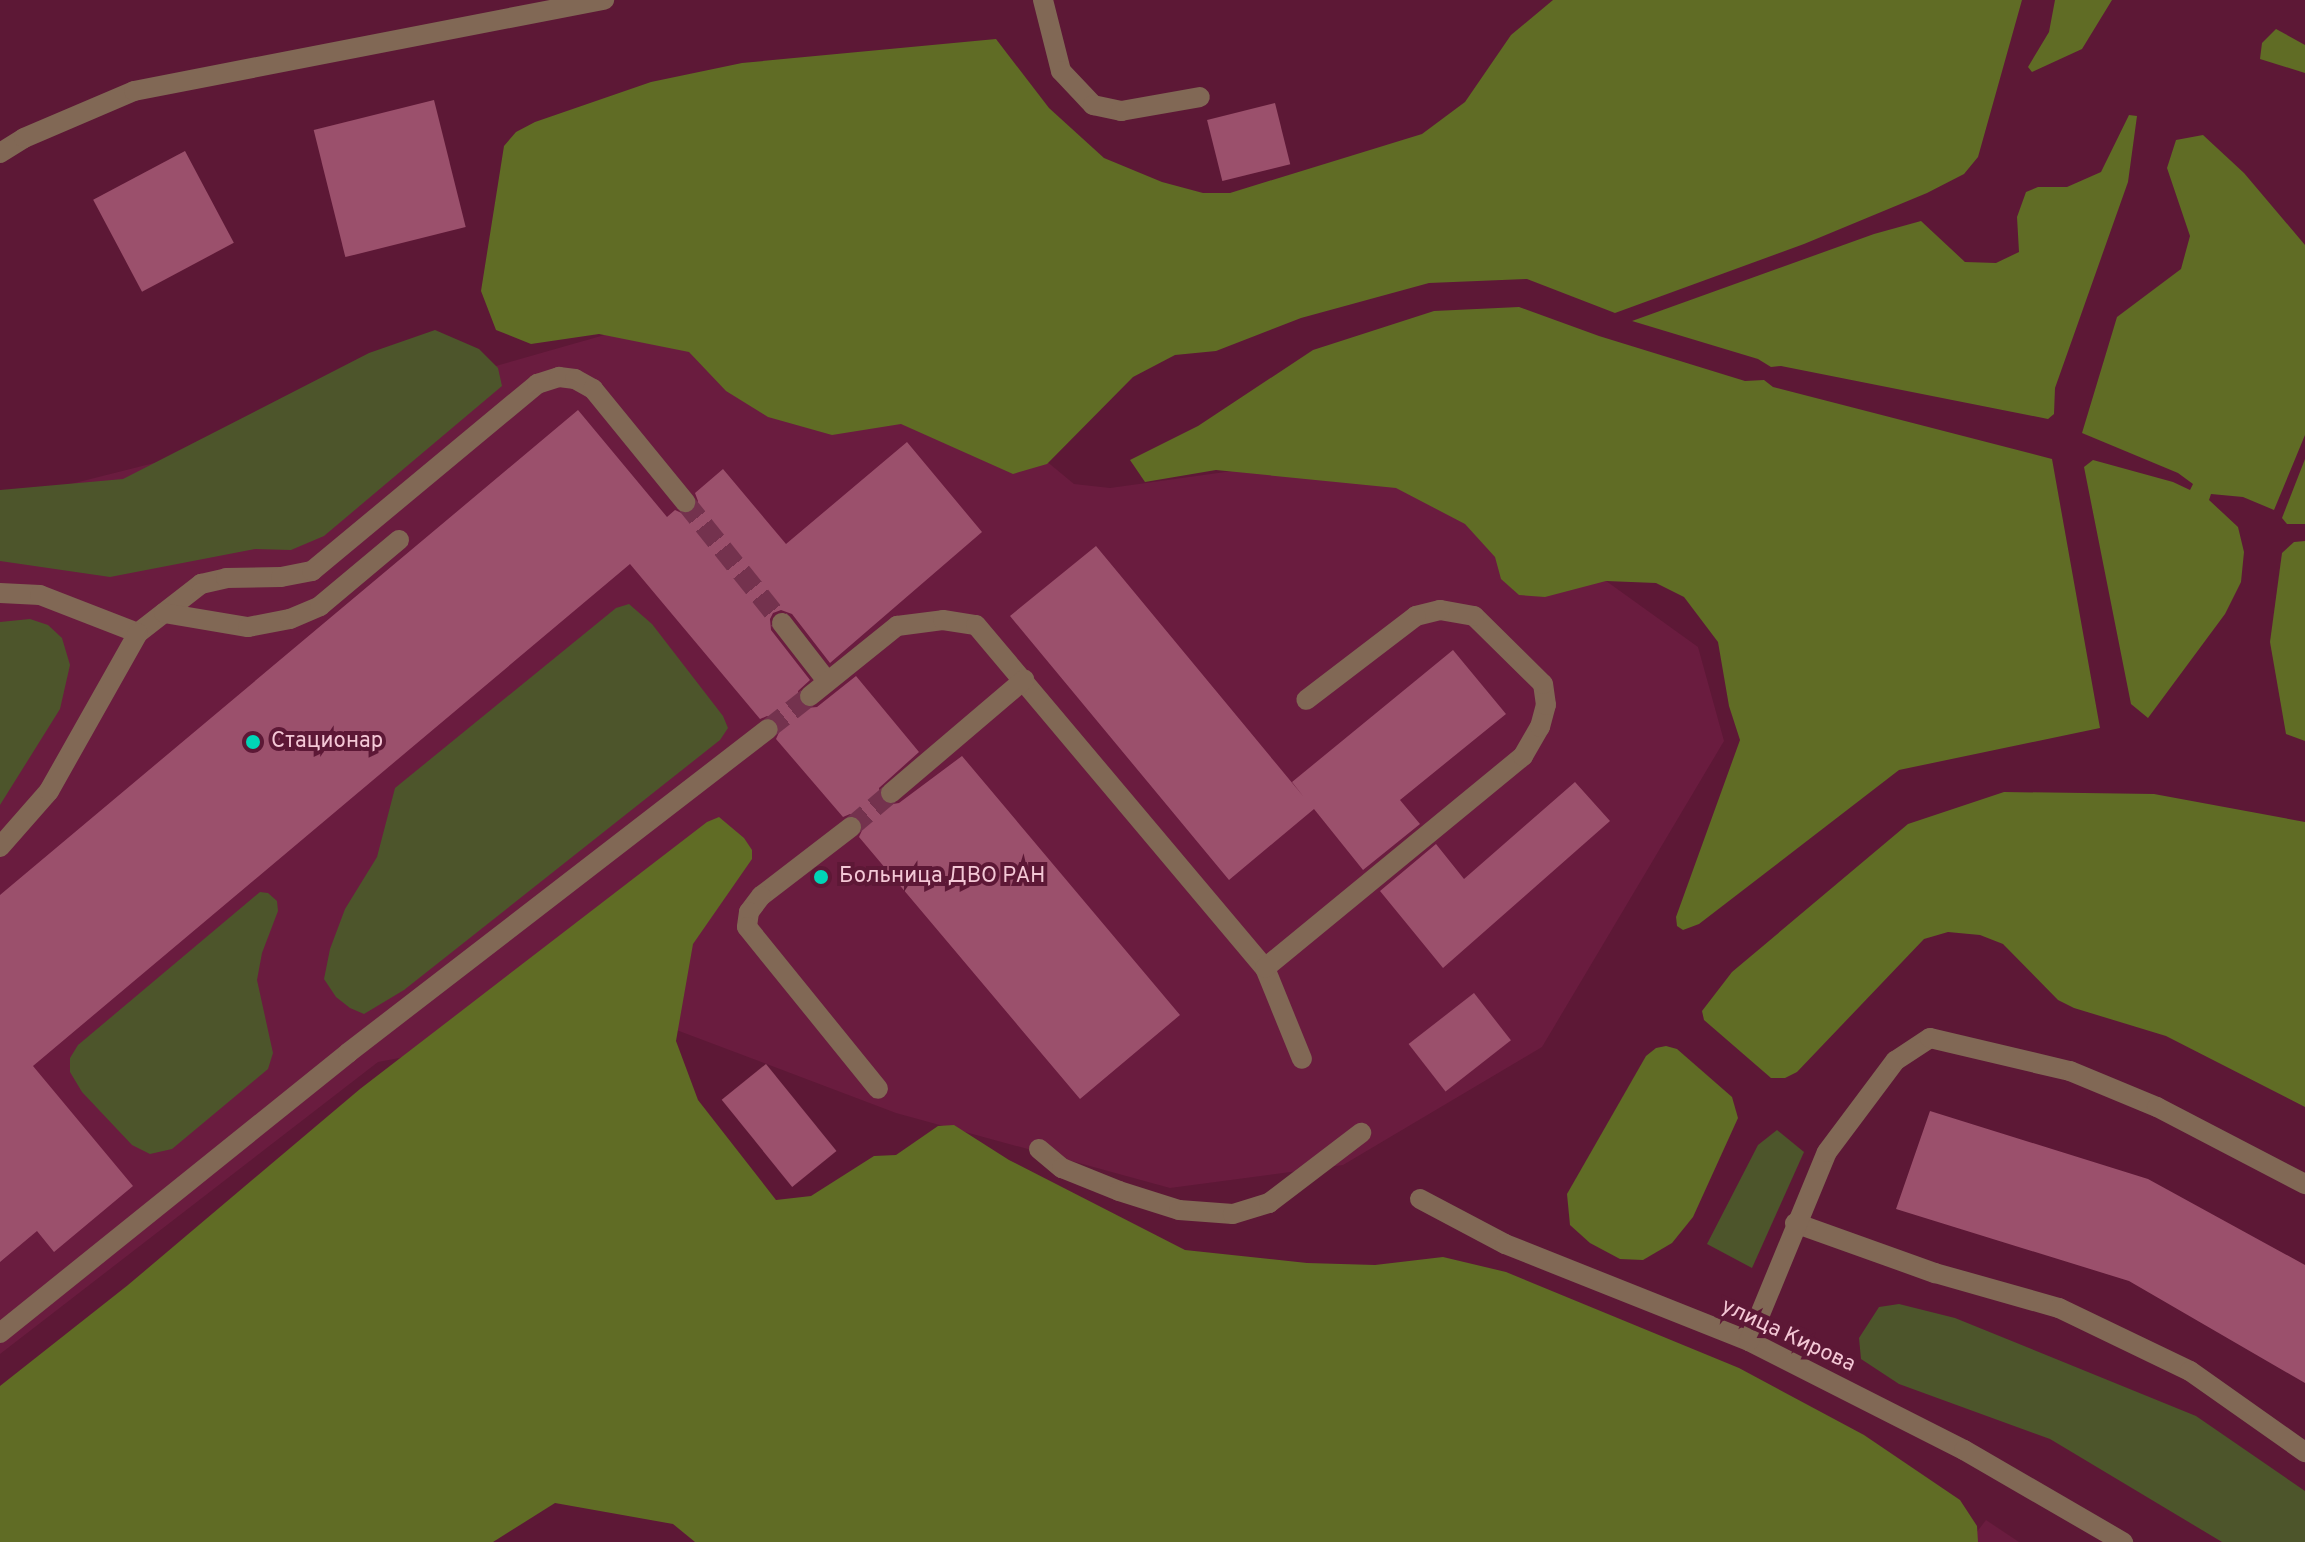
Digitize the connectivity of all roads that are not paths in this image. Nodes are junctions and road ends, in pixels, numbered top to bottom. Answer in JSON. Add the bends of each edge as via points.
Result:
{"nodes":[{"id":1,"x":604,"y":0,"type":"edge"},
{"id":2,"x":1043,"y":0,"type":"edge"},
{"id":3,"x":1200,"y":97,"type":"dead end"},
{"id":4,"x":0,"y":153,"type":"edge"},
{"id":5,"x":685,"y":502,"type":"tunnel mouth"},
{"id":6,"x":399,"y":540,"type":"dead end"},
{"id":7,"x":0,"y":593,"type":"edge"},
{"id":8,"x":164,"y":613,"type":"junction"},
{"id":9,"x":782,"y":623,"type":"tunnel mouth"},
{"id":10,"x":138,"y":633,"type":"junction"},
{"id":11,"x":1024,"y":680,"type":"junction"},
{"id":12,"x":827,"y":681,"type":"junction"},
{"id":13,"x":810,"y":696,"type":"tunnel mouth"},
{"id":14,"x":1306,"y":700,"type":"dead end"},
{"id":15,"x":768,"y":729,"type":"tunnel mouth"},
{"id":16,"x":891,"y":793,"type":"tunnel mouth"},
{"id":17,"x":851,"y":827,"type":"tunnel mouth"},
{"id":18,"x":0,"y":847,"type":"edge"},
{"id":19,"x":1265,"y":968,"type":"junction"},
{"id":20,"x":1302,"y":1059,"type":"dead end"},
{"id":21,"x":878,"y":1089,"type":"dead end"},
{"id":22,"x":1361,"y":1133,"type":"dead end"},
{"id":23,"x":1039,"y":1149,"type":"dead end"},
{"id":24,"x":2305,"y":1184,"type":"edge"},
{"id":25,"x":1420,"y":1199,"type":"dead end"},
{"id":26,"x":1795,"y":1223,"type":"junction"},
{"id":27,"x":0,"y":1333,"type":"edge"},
{"id":28,"x":1749,"y":1341,"type":"junction"},
{"id":29,"x":2305,"y":1452,"type":"edge"},
{"id":30,"x":2123,"y":1542,"type":"edge"}],
"edges":[{"from":1,"to":4,"type":"street","via":[[134,91]]},
{"from":2,"to":3,"type":"street","via":[[1061,71],[1093,105],[1121,111]]},
{"from":5,"to":8,"type":"street","via":[[593,389],[559,377],[537,384],[312,571],[201,584]]},
{"from":6,"to":8,"type":"street","via":[[320,606],[290,619],[248,627]]},
{"from":7,"to":10,"type":"street","via":[[40,595]]},
{"from":8,"to":10,"type":"street"},
{"from":9,"to":12,"type":"street"},
{"from":10,"to":18,"type":"street","via":[[49,791]]},
{"from":11,"to":12,"type":"street","via":[[976,625],[943,620],[897,626]]},
{"from":11,"to":16,"type":"street"},
{"from":11,"to":19,"type":"street"},
{"from":12,"to":13,"type":"street"},
{"from":14,"to":19,"type":"street","via":[[1416,616],[1440,610],[1474,616],[1543,684],[1546,705],[1523,756]]},
{"from":15,"to":27,"type":"street","via":[[348,1053]]},
{"from":17,"to":21,"type":"street","via":[[761,896],[749,912],[747,927]]},
{"from":19,"to":20,"type":"street"},
{"from":22,"to":23,"type":"street","via":[[1269,1203],[1233,1214],[1179,1210],[1119,1191],[1062,1168]]},
{"from":24,"to":26,"type":"street","via":[[2157,1107],[2070,1071],[1930,1038],[1895,1061],[1869,1093],[1827,1152]]},
{"from":25,"to":28,"type":"street","name":"улица Кирова","via":[[1505,1244]]},
{"from":26,"to":28,"type":"street"},
{"from":26,"to":29,"type":"street","via":[[1935,1273],[2059,1308],[2190,1371]]},
{"from":28,"to":30,"type":"street","name":"улица Кирова","via":[[1964,1450]]}]}
